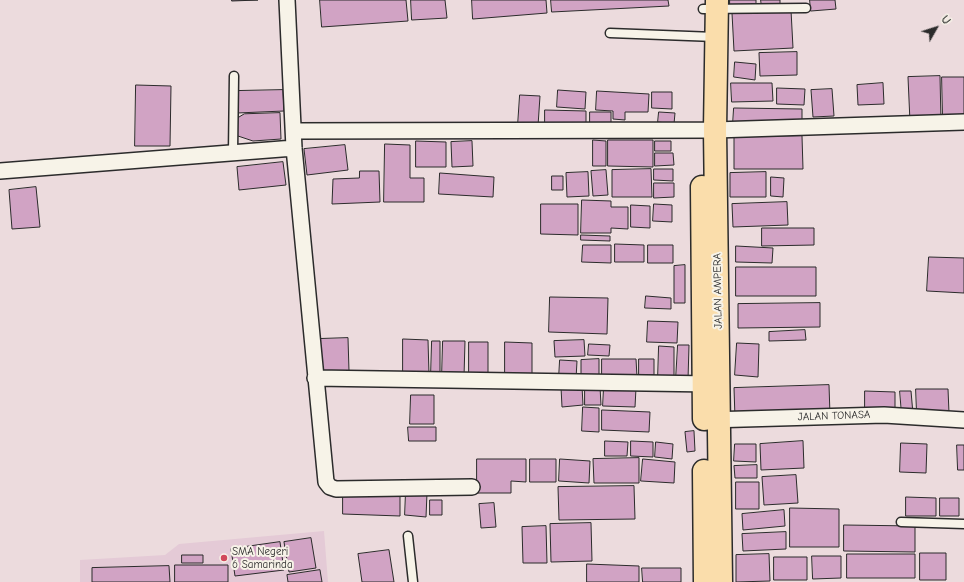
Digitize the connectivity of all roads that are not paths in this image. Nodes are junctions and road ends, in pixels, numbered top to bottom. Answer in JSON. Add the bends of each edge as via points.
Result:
{"nodes":[{"id":1,"x":287,"y":0,"type":"edge"},
{"id":2,"x":710,"y":5,"type":"edge"},
{"id":3,"x":806,"y":8,"type":"dead end"},
{"id":4,"x":610,"y":33,"type":"dead end"},
{"id":5,"x":709,"y":37,"type":"junction"},
{"id":6,"x":234,"y":76,"type":"dead end"},
{"id":7,"x":964,"y":122,"type":"edge"},
{"id":8,"x":708,"y":130,"type":"junction"},
{"id":9,"x":294,"y":131,"type":"junction"},
{"id":10,"x":294,"y":148,"type":"junction"},
{"id":11,"x":233,"y":153,"type":"junction"},
{"id":12,"x":0,"y":172,"type":"edge"},
{"id":13,"x":315,"y":378,"type":"junction"},
{"id":14,"x":711,"y":384,"type":"junction"},
{"id":15,"x":711,"y":420,"type":"junction"},
{"id":16,"x":964,"y":420,"type":"edge"},
{"id":17,"x":472,"y":487,"type":"dead end"},
{"id":18,"x":901,"y":522,"type":"dead end"},
{"id":19,"x":964,"y":524,"type":"edge"},
{"id":20,"x":408,"y":536,"type":"dead end"},
{"id":21,"x":413,"y":582,"type":"edge"},
{"id":22,"x":705,"y":582,"type":"edge"},
{"id":23,"x":721,"y":582,"type":"edge"}],
"edges":[{"from":1,"to":9,"type":"street"},
{"from":2,"to":3,"type":"lane"},
{"from":2,"to":5,"type":"main road","name":"JALAN AMPERA"},
{"from":4,"to":5,"type":"lane"},
{"from":5,"to":8,"type":"main road","name":"JALAN AMPERA"},
{"from":6,"to":11,"type":"lane"},
{"from":7,"to":8,"type":"street"},
{"from":8,"to":9,"type":"street"},
{"from":8,"to":14,"type":"main road","name":"JALAN AMPERA"},
{"from":9,"to":10,"type":"street"},
{"from":10,"to":11,"type":"street"},
{"from":10,"to":13,"type":"street"},
{"from":11,"to":12,"type":"street"},
{"from":13,"to":14,"type":"street"},
{"from":13,"to":17,"type":"street","via":[[325,477],[330,487]]},
{"from":14,"to":15,"type":"main road","name":"JALAN AMPERA"},
{"from":15,"to":16,"type":"street","name":"JALAN TONASA","via":[[884,415]]},
{"from":15,"to":22,"type":"main road","name":"JALAN AMPERA"},
{"from":15,"to":23,"type":"main road","name":"JALAN AMPERA"},
{"from":18,"to":19,"type":"lane"},
{"from":20,"to":21,"type":"lane"}]}
